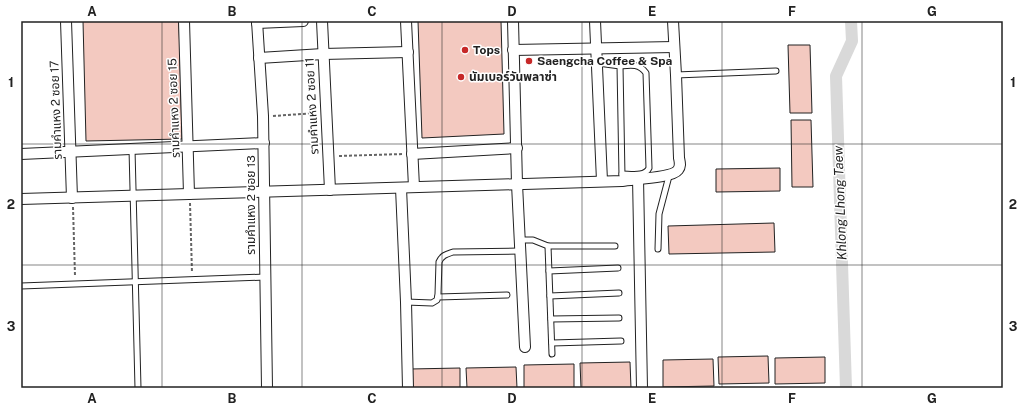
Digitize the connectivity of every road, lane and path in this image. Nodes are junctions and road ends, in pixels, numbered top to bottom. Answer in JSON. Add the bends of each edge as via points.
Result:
{"nodes":[{"id":1,"x":66,"y":21,"type":"edge"},
{"id":2,"x":184,"y":21,"type":"edge"},
{"id":3,"x":303,"y":21,"type":"edge"},
{"id":4,"x":322,"y":21,"type":"edge"},
{"id":5,"x":406,"y":21,"type":"edge"},
{"id":6,"x":513,"y":21,"type":"edge"},
{"id":7,"x":595,"y":21,"type":"edge"},
{"id":8,"x":673,"y":21,"type":"edge"},
{"id":9,"x":257,"y":22,"type":"edge"},
{"id":10,"x":674,"y":46,"type":"junction"},
{"id":11,"x":597,"y":48,"type":"junction"},
{"id":12,"x":513,"y":50,"type":"junction"},
{"id":13,"x":408,"y":52,"type":"junction"},
{"id":14,"x":323,"y":54,"type":"junction"},
{"id":15,"x":259,"y":58,"type":"junction"},
{"id":16,"x":598,"y":63,"type":"junction"},
{"id":17,"x":620,"y":66,"type":"junction"},
{"id":18,"x":776,"y":71,"type":"dead end"},
{"id":19,"x":676,"y":75,"type":"junction"},
{"id":20,"x":326,"y":112,"type":"junction"},
{"id":21,"x":263,"y":116,"type":"junction"},
{"id":22,"x":264,"y":144,"type":"junction"},
{"id":23,"x":188,"y":147,"type":"junction"},
{"id":24,"x":517,"y":148,"type":"junction"},
{"id":25,"x":132,"y":149,"type":"junction"},
{"id":26,"x":71,"y":152,"type":"junction"},
{"id":27,"x":21,"y":154,"type":"edge"},
{"id":28,"x":412,"y":154,"type":"junction"},
{"id":29,"x":328,"y":157,"type":"junction"},
{"id":30,"x":669,"y":176,"type":"junction"},
{"id":31,"x":622,"y":177,"type":"junction"},
{"id":32,"x":638,"y":178,"type":"junction"},
{"id":33,"x":602,"y":181,"type":"junction"},
{"id":34,"x":517,"y":184,"type":"junction"},
{"id":35,"x":414,"y":187,"type":"junction"},
{"id":36,"x":400,"y":188,"type":"junction"},
{"id":37,"x":330,"y":190,"type":"junction"},
{"id":38,"x":264,"y":192,"type":"junction"},
{"id":39,"x":189,"y":194,"type":"junction"},
{"id":40,"x":133,"y":196,"type":"junction"},
{"id":41,"x":72,"y":198,"type":"junction"},
{"id":42,"x":21,"y":199,"type":"edge"},
{"id":43,"x":520,"y":240,"type":"junction"},
{"id":44,"x":548,"y":246,"type":"junction"},
{"id":45,"x":615,"y":246,"type":"dead end"},
{"id":46,"x":658,"y":249,"type":"dead end"},
{"id":47,"x":520,"y":251,"type":"junction"},
{"id":48,"x":618,"y":268,"type":"dead end"},
{"id":49,"x":549,"y":271,"type":"junction"},
{"id":50,"x":265,"y":277,"type":"junction"},
{"id":51,"x":192,"y":279,"type":"junction"},
{"id":52,"x":135,"y":282,"type":"junction"},
{"id":53,"x":75,"y":284,"type":"junction"},
{"id":54,"x":21,"y":286,"type":"edge"},
{"id":55,"x":618,"y":293,"type":"dead end"},
{"id":56,"x":508,"y":295,"type":"dead end"},
{"id":57,"x":550,"y":296,"type":"junction"},
{"id":58,"x":438,"y":297,"type":"junction"},
{"id":59,"x":406,"y":302,"type":"junction"},
{"id":60,"x":619,"y":318,"type":"dead end"},
{"id":61,"x":551,"y":319,"type":"junction"},
{"id":62,"x":622,"y":341,"type":"dead end"},
{"id":63,"x":552,"y":343,"type":"junction"},
{"id":64,"x":525,"y":347,"type":"dead end"},
{"id":65,"x":552,"y":354,"type":"dead end"},
{"id":66,"x":138,"y":388,"type":"edge"},
{"id":67,"x":267,"y":388,"type":"edge"},
{"id":68,"x":408,"y":388,"type":"edge"},
{"id":69,"x":642,"y":388,"type":"edge"}],
"edges":[{"from":1,"to":26,"type":"street","name":"รามคำแหง 2 ซอย 17"},
{"from":2,"to":23,"type":"street","name":"รามคำแหง 2 ซอย 15"},
{"from":3,"to":9,"type":"street"},
{"from":4,"to":14,"type":"street","name":"รามคำแหง 2 ซอย 11"},
{"from":5,"to":13,"type":"street"},
{"from":6,"to":12,"type":"street"},
{"from":7,"to":11,"type":"street"},
{"from":8,"to":10,"type":"street"},
{"from":9,"to":15,"type":"street","name":"รามคำแหง 2 ซอย 13"},
{"from":10,"to":11,"type":"street"},
{"from":10,"to":19,"type":"street"},
{"from":11,"to":12,"type":"street"},
{"from":11,"to":16,"type":"street"},
{"from":12,"to":24,"type":"street"},
{"from":13,"to":14,"type":"street"},
{"from":13,"to":28,"type":"street"},
{"from":14,"to":15,"type":"street"},
{"from":14,"to":20,"type":"street","name":"รามคำแหง 2 ซอย 11"},
{"from":15,"to":21,"type":"street","name":"รามคำแหง 2 ซอย 13"},
{"from":16,"to":17,"type":"lane"},
{"from":16,"to":33,"type":"street"},
{"from":17,"to":31,"type":"lane"},
{"from":17,"to":31,"type":"lane","via":[[636,65],[642,67],[646,73],[649,168],[644,174]]},
{"from":18,"to":19,"type":"lane"},
{"from":19,"to":30,"type":"street","via":[[680,165],[677,171]]},
{"from":20,"to":21,"type":"path"},
{"from":20,"to":29,"type":"street","name":"รามคำแหง 2 ซอย 11"},
{"from":21,"to":22,"type":"street","name":"รามคำแหง 2 ซอย 13"},
{"from":22,"to":23,"type":"street"},
{"from":22,"to":38,"type":"street","name":"รามคำแหง 2 ซอย 13"},
{"from":23,"to":25,"type":"street"},
{"from":23,"to":39,"type":"street","name":"รามคำแหง 2 ซอย 15"},
{"from":24,"to":28,"type":"street"},
{"from":24,"to":34,"type":"street"},
{"from":25,"to":26,"type":"street"},
{"from":25,"to":40,"type":"lane"},
{"from":26,"to":27,"type":"street"},
{"from":26,"to":41,"type":"street","name":"รามคำแหง 2 ซอย 17"},
{"from":28,"to":29,"type":"path"},
{"from":28,"to":35,"type":"street"},
{"from":29,"to":37,"type":"street","name":"รามคำแหง 2 ซอย 11"},
{"from":30,"to":32,"type":"street"},
{"from":30,"to":46,"type":"lane","via":[[659,214]]},
{"from":31,"to":32,"type":"street"},
{"from":31,"to":33,"type":"street"},
{"from":32,"to":69,"type":"street"},
{"from":33,"to":34,"type":"street"},
{"from":34,"to":35,"type":"street"},
{"from":34,"to":43,"type":"street"},
{"from":35,"to":36,"type":"street"},
{"from":36,"to":37,"type":"street"},
{"from":36,"to":59,"type":"street"},
{"from":37,"to":38,"type":"street"},
{"from":38,"to":39,"type":"street"},
{"from":38,"to":50,"type":"street","name":"รามคำแหง 2 ซอย 13"},
{"from":39,"to":40,"type":"street"},
{"from":39,"to":51,"type":"path"},
{"from":40,"to":41,"type":"street"},
{"from":40,"to":52,"type":"lane"},
{"from":41,"to":42,"type":"street"},
{"from":41,"to":53,"type":"path"},
{"from":43,"to":44,"type":"lane","via":[[533,240]]},
{"from":43,"to":47,"type":"street"},
{"from":44,"to":45,"type":"lane"},
{"from":44,"to":49,"type":"lane"},
{"from":47,"to":58,"type":"lane","via":[[446,254],[439,262]]},
{"from":47,"to":64,"type":"street"},
{"from":48,"to":49,"type":"lane"},
{"from":49,"to":57,"type":"lane"},
{"from":50,"to":51,"type":"lane"},
{"from":50,"to":67,"type":"street","name":"รามคำแหง 2 ซอย 13"},
{"from":51,"to":52,"type":"lane"},
{"from":52,"to":53,"type":"lane"},
{"from":52,"to":66,"type":"lane"},
{"from":53,"to":54,"type":"lane"},
{"from":55,"to":57,"type":"lane"},
{"from":56,"to":58,"type":"lane"},
{"from":57,"to":61,"type":"lane"},
{"from":58,"to":59,"type":"lane","via":[[432,303]]},
{"from":59,"to":68,"type":"street"},
{"from":60,"to":61,"type":"lane"},
{"from":61,"to":63,"type":"lane"},
{"from":62,"to":63,"type":"lane"},
{"from":63,"to":65,"type":"lane"}]}
